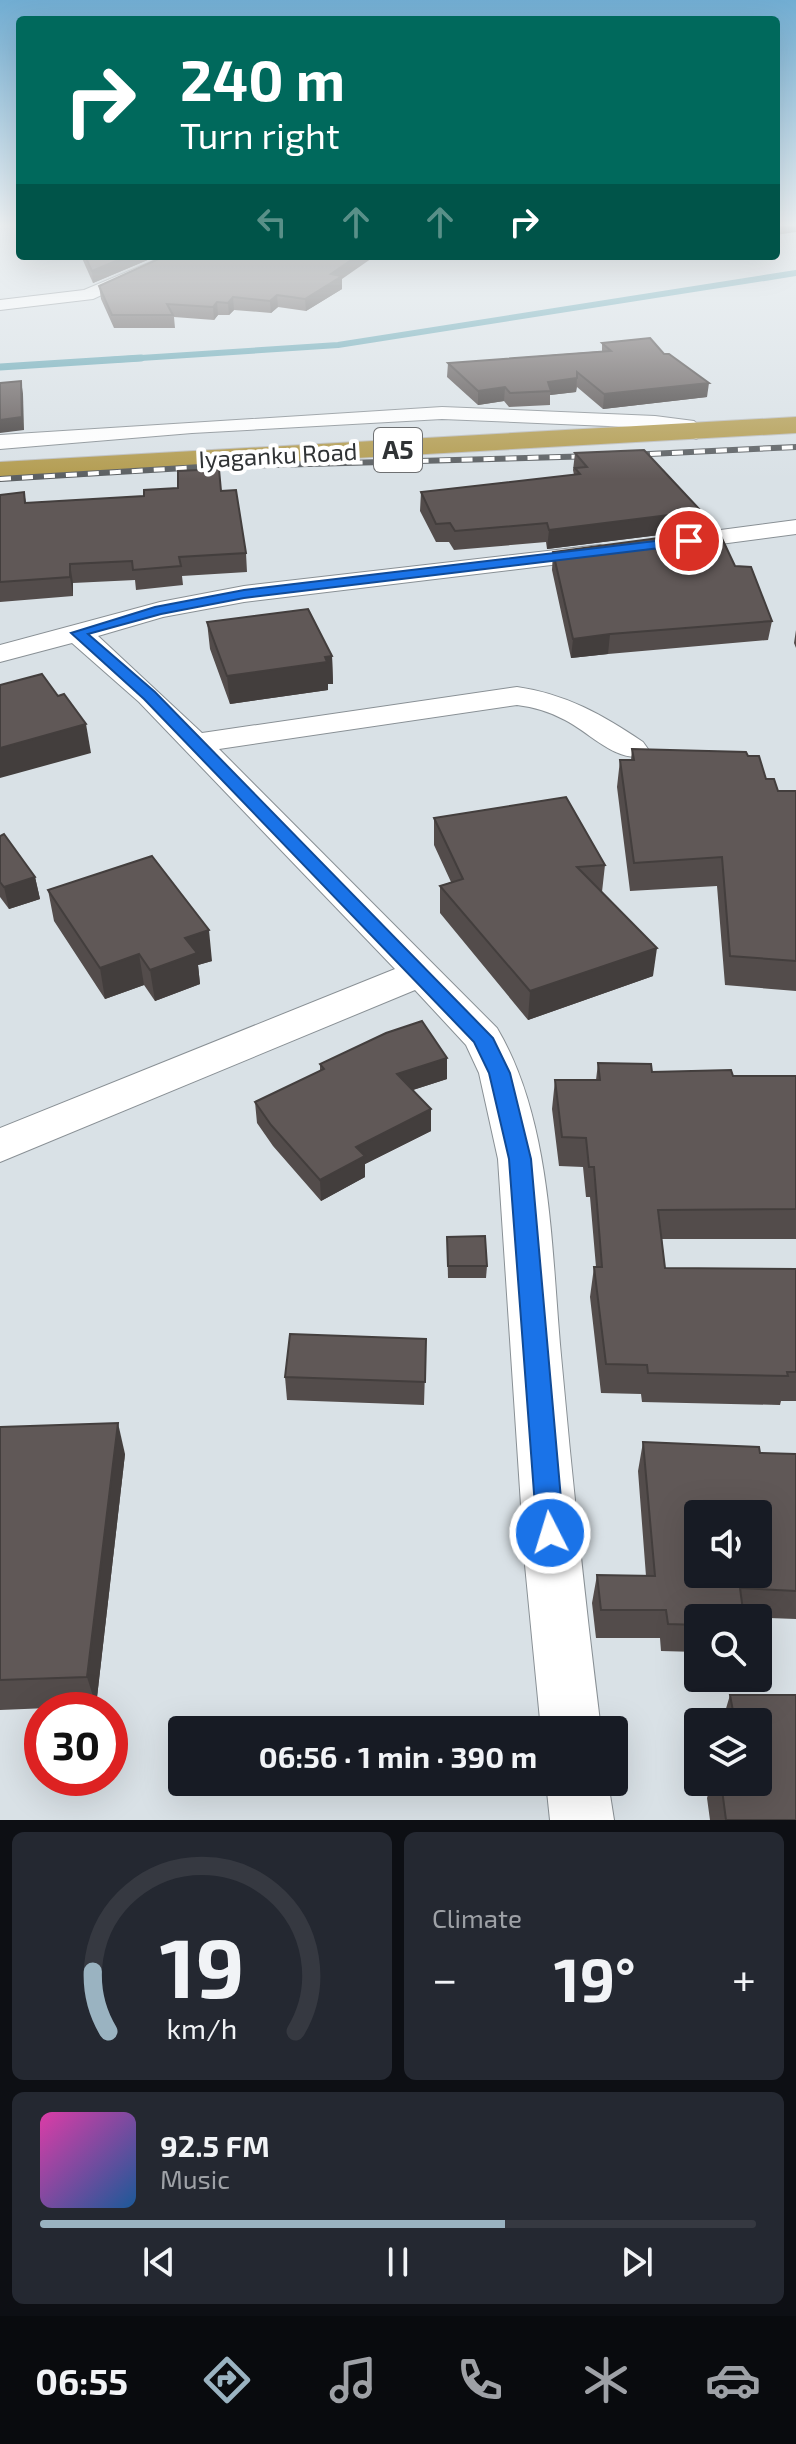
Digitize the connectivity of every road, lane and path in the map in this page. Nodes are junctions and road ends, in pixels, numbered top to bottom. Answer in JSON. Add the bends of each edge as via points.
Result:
{"nodes":[{"id":1,"x":796,"y":425,"type":"edge"},
{"id":2,"x":696,"y":433,"type":"junction"},
{"id":3,"x":0,"y":442,"type":"edge"},
{"id":4,"x":0,"y":470,"type":"edge"},
{"id":5,"x":796,"y":527,"type":"edge"},
{"id":6,"x":78,"y":633,"type":"junction"},
{"id":7,"x":0,"y":654,"type":"edge"},
{"id":8,"x":195,"y":743,"type":"junction"},
{"id":9,"x":632,"y":749,"type":"edge"},
{"id":10,"x":421,"y":973,"type":"junction"},
{"id":11,"x":0,"y":1146,"type":"edge"},
{"id":12,"x":569,"y":1716,"type":"edge"},
{"id":13,"x":579,"y":1796,"type":"edge"},
{"id":14,"x":582,"y":1820,"type":"edge"}],
"edges":[{"from":1,"to":2,"type":"highway","name":"Iyaganku Road","number":"A5"},
{"from":2,"to":3,"type":"street","via":[[686,426],[655,422],[442,413]]},
{"from":2,"to":4,"type":"highway","name":"Iyaganku Road","number":"A5"},
{"from":5,"to":6,"type":"street","via":[[244,594]]},
{"from":6,"to":7,"type":"street"},
{"from":6,"to":8,"type":"street"},
{"from":8,"to":9,"type":"street","via":[[517,696],[565,706]]},
{"from":8,"to":10,"type":"street"},
{"from":10,"to":11,"type":"street"},
{"from":10,"to":12,"type":"street","via":[[483,1038],[499,1073],[520,1159]]},
{"from":13,"to":14,"type":"street"}]}
